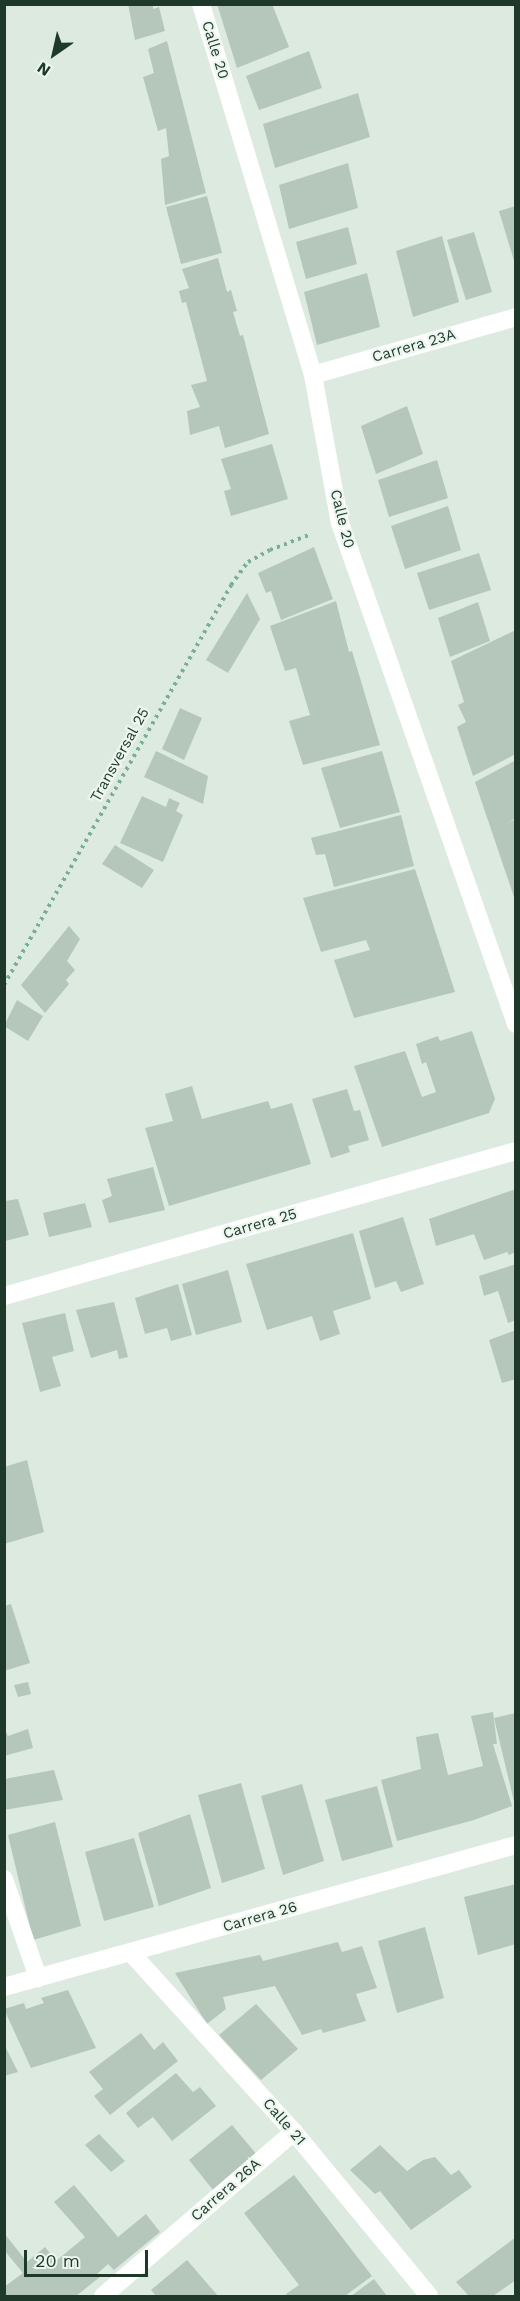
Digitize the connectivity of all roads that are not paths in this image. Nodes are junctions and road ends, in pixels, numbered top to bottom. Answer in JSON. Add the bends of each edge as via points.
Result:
{"nodes":[{"id":1,"x":201,"y":4,"type":"edge"},
{"id":2,"x":516,"y":317,"type":"edge"},
{"id":3,"x":313,"y":375,"type":"junction"},
{"id":4,"x":516,"y":1024,"type":"edge"},
{"id":5,"x":516,"y":1151,"type":"edge"},
{"id":6,"x":4,"y":1296,"type":"edge"},
{"id":7,"x":516,"y":1845,"type":"edge"},
{"id":8,"x":4,"y":1879,"type":"edge"},
{"id":9,"x":132,"y":1953,"type":"junction"},
{"id":10,"x":38,"y":1978,"type":"junction"},
{"id":11,"x":4,"y":1987,"type":"edge"},
{"id":12,"x":294,"y":2132,"type":"junction"},
{"id":13,"x":103,"y":2296,"type":"edge"},
{"id":14,"x":429,"y":2296,"type":"edge"}],
"edges":[{"from":1,"to":3,"type":"street","name":"Calle 20"},
{"from":2,"to":3,"type":"street","name":"Carrera 23A"},
{"from":3,"to":4,"type":"street","name":"Calle 20","via":[[340,523]]},
{"from":5,"to":6,"type":"street","name":"Carrera 25"},
{"from":7,"to":9,"type":"street","name":"Carrera 26"},
{"from":8,"to":10,"type":"street"},
{"from":9,"to":10,"type":"street","name":"Carrera 26"},
{"from":9,"to":12,"type":"street","name":"Calle 21"},
{"from":10,"to":11,"type":"street","name":"Carrera 26"},
{"from":12,"to":13,"type":"street","name":"Carrera 26A"},
{"from":12,"to":14,"type":"street","name":"Calle 21"}]}
